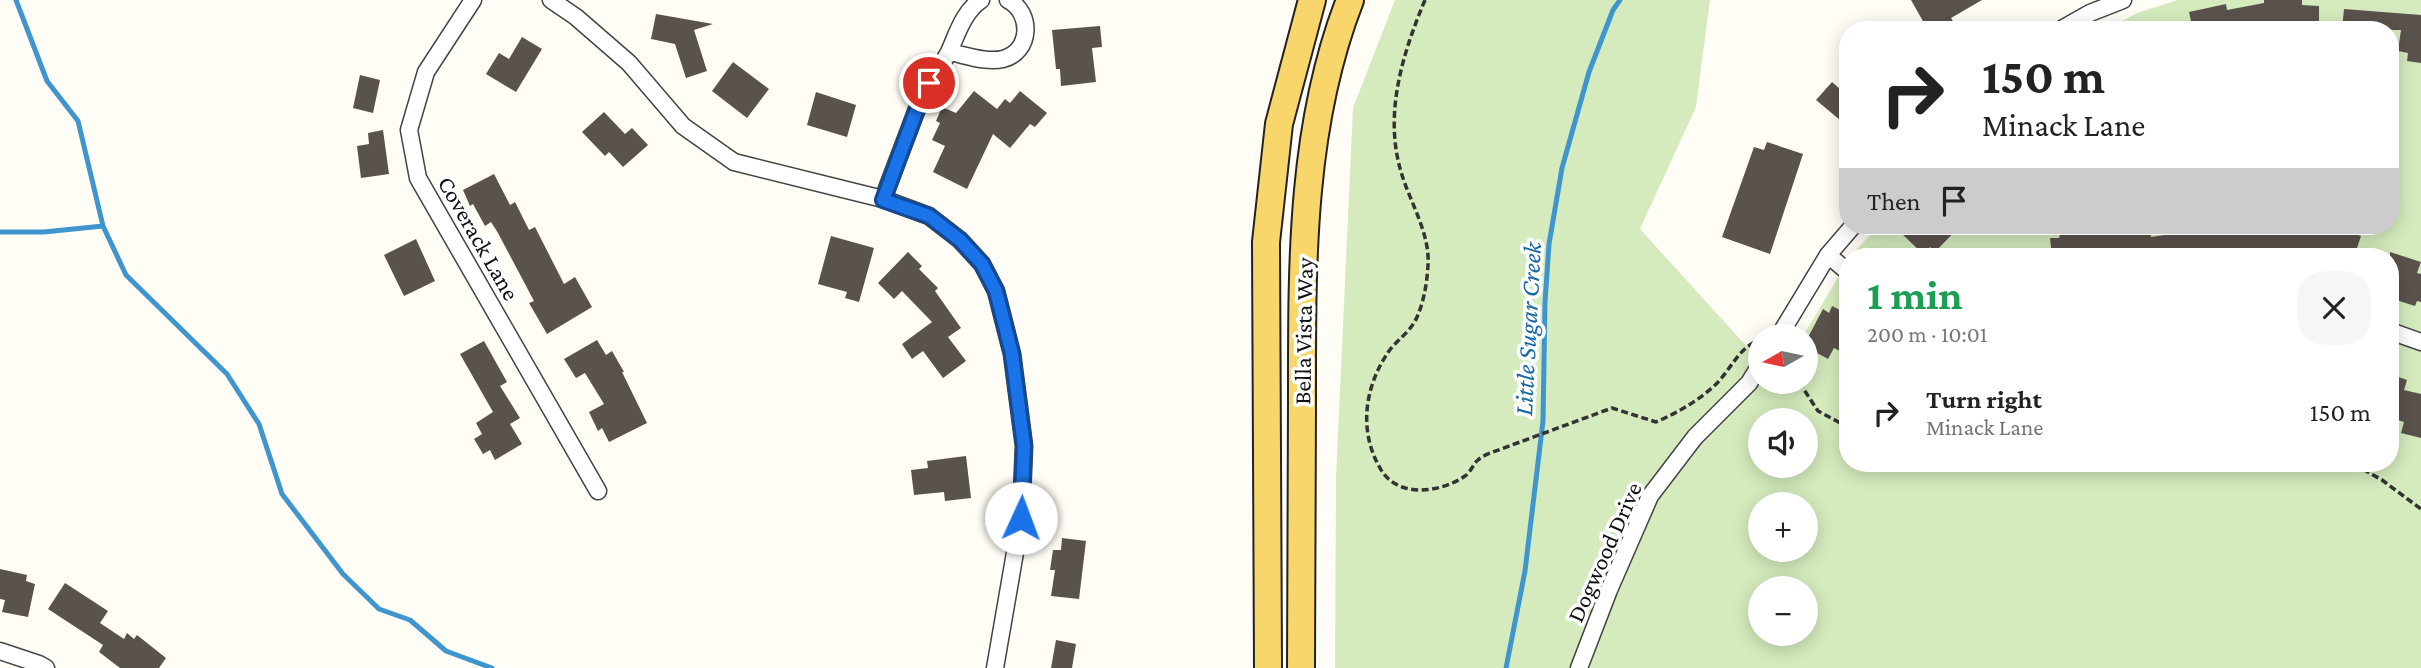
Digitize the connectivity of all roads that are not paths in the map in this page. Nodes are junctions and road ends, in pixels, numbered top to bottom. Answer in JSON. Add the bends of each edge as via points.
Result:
{"nodes":[{"id":1,"x":473,"y":0,"type":"edge"},
{"id":2,"x":551,"y":0,"type":"edge"},
{"id":3,"x":981,"y":0,"type":"edge"},
{"id":4,"x":1008,"y":0,"type":"edge"},
{"id":5,"x":1312,"y":0,"type":"edge"},
{"id":6,"x":1350,"y":0,"type":"edge"},
{"id":7,"x":2123,"y":0,"type":"edge"},
{"id":8,"x":2076,"y":21,"type":"edge"},
{"id":9,"x":948,"y":52,"type":"junction"},
{"id":10,"x":883,"y":200,"type":"junction"},
{"id":11,"x":1845,"y":235,"type":"edge"},
{"id":12,"x":1828,"y":255,"type":"junction"},
{"id":13,"x":1839,"y":264,"type":"edge"},
{"id":14,"x":1786,"y":324,"type":"edge"},
{"id":15,"x":2399,"y":334,"type":"edge"},
{"id":16,"x":2421,"y":342,"type":"edge"},
{"id":17,"x":1748,"y":384,"type":"edge"},
{"id":18,"x":598,"y":491,"type":"dead end"},
{"id":19,"x":0,"y":651,"type":"edge"},
{"id":20,"x":46,"y":668,"type":"edge"},
{"id":21,"x":995,"y":668,"type":"edge"},
{"id":22,"x":1268,"y":668,"type":"edge"},
{"id":23,"x":1301,"y":668,"type":"edge"},
{"id":24,"x":1579,"y":668,"type":"edge"}],
"edges":[{"from":1,"to":18,"type":"street","name":"Coverack Lane","via":[[426,72],[409,130],[418,178]]},
{"from":2,"to":10,"type":"street","via":[[629,63],[683,126],[734,162]]},
{"from":3,"to":9,"type":"street","via":[[967,13]]},
{"from":4,"to":9,"type":"street","via":[[1021,10],[1027,30],[1011,56],[992,60]]},
{"from":5,"to":22,"type":"main road","name":"Bella Vista Way","via":[[1279,124],[1266,242]]},
{"from":6,"to":23,"type":"main road","name":"Bella Vista Way","via":[[1319,109],[1305,207]]},
{"from":7,"to":8,"type":"street"},
{"from":9,"to":10,"type":"street","via":[[920,101]]},
{"from":10,"to":21,"type":"street","via":[[929,216],[982,264],[996,291],[1012,354],[1024,446],[1021,518]]},
{"from":11,"to":12,"type":"street"},
{"from":12,"to":13,"type":"street"},
{"from":12,"to":14,"type":"street"},
{"from":15,"to":16,"type":"street"},
{"from":17,"to":24,"type":"street","name":"Dogwood Drive","via":[[1695,437],[1650,496]]},
{"from":19,"to":20,"type":"street"}]}
